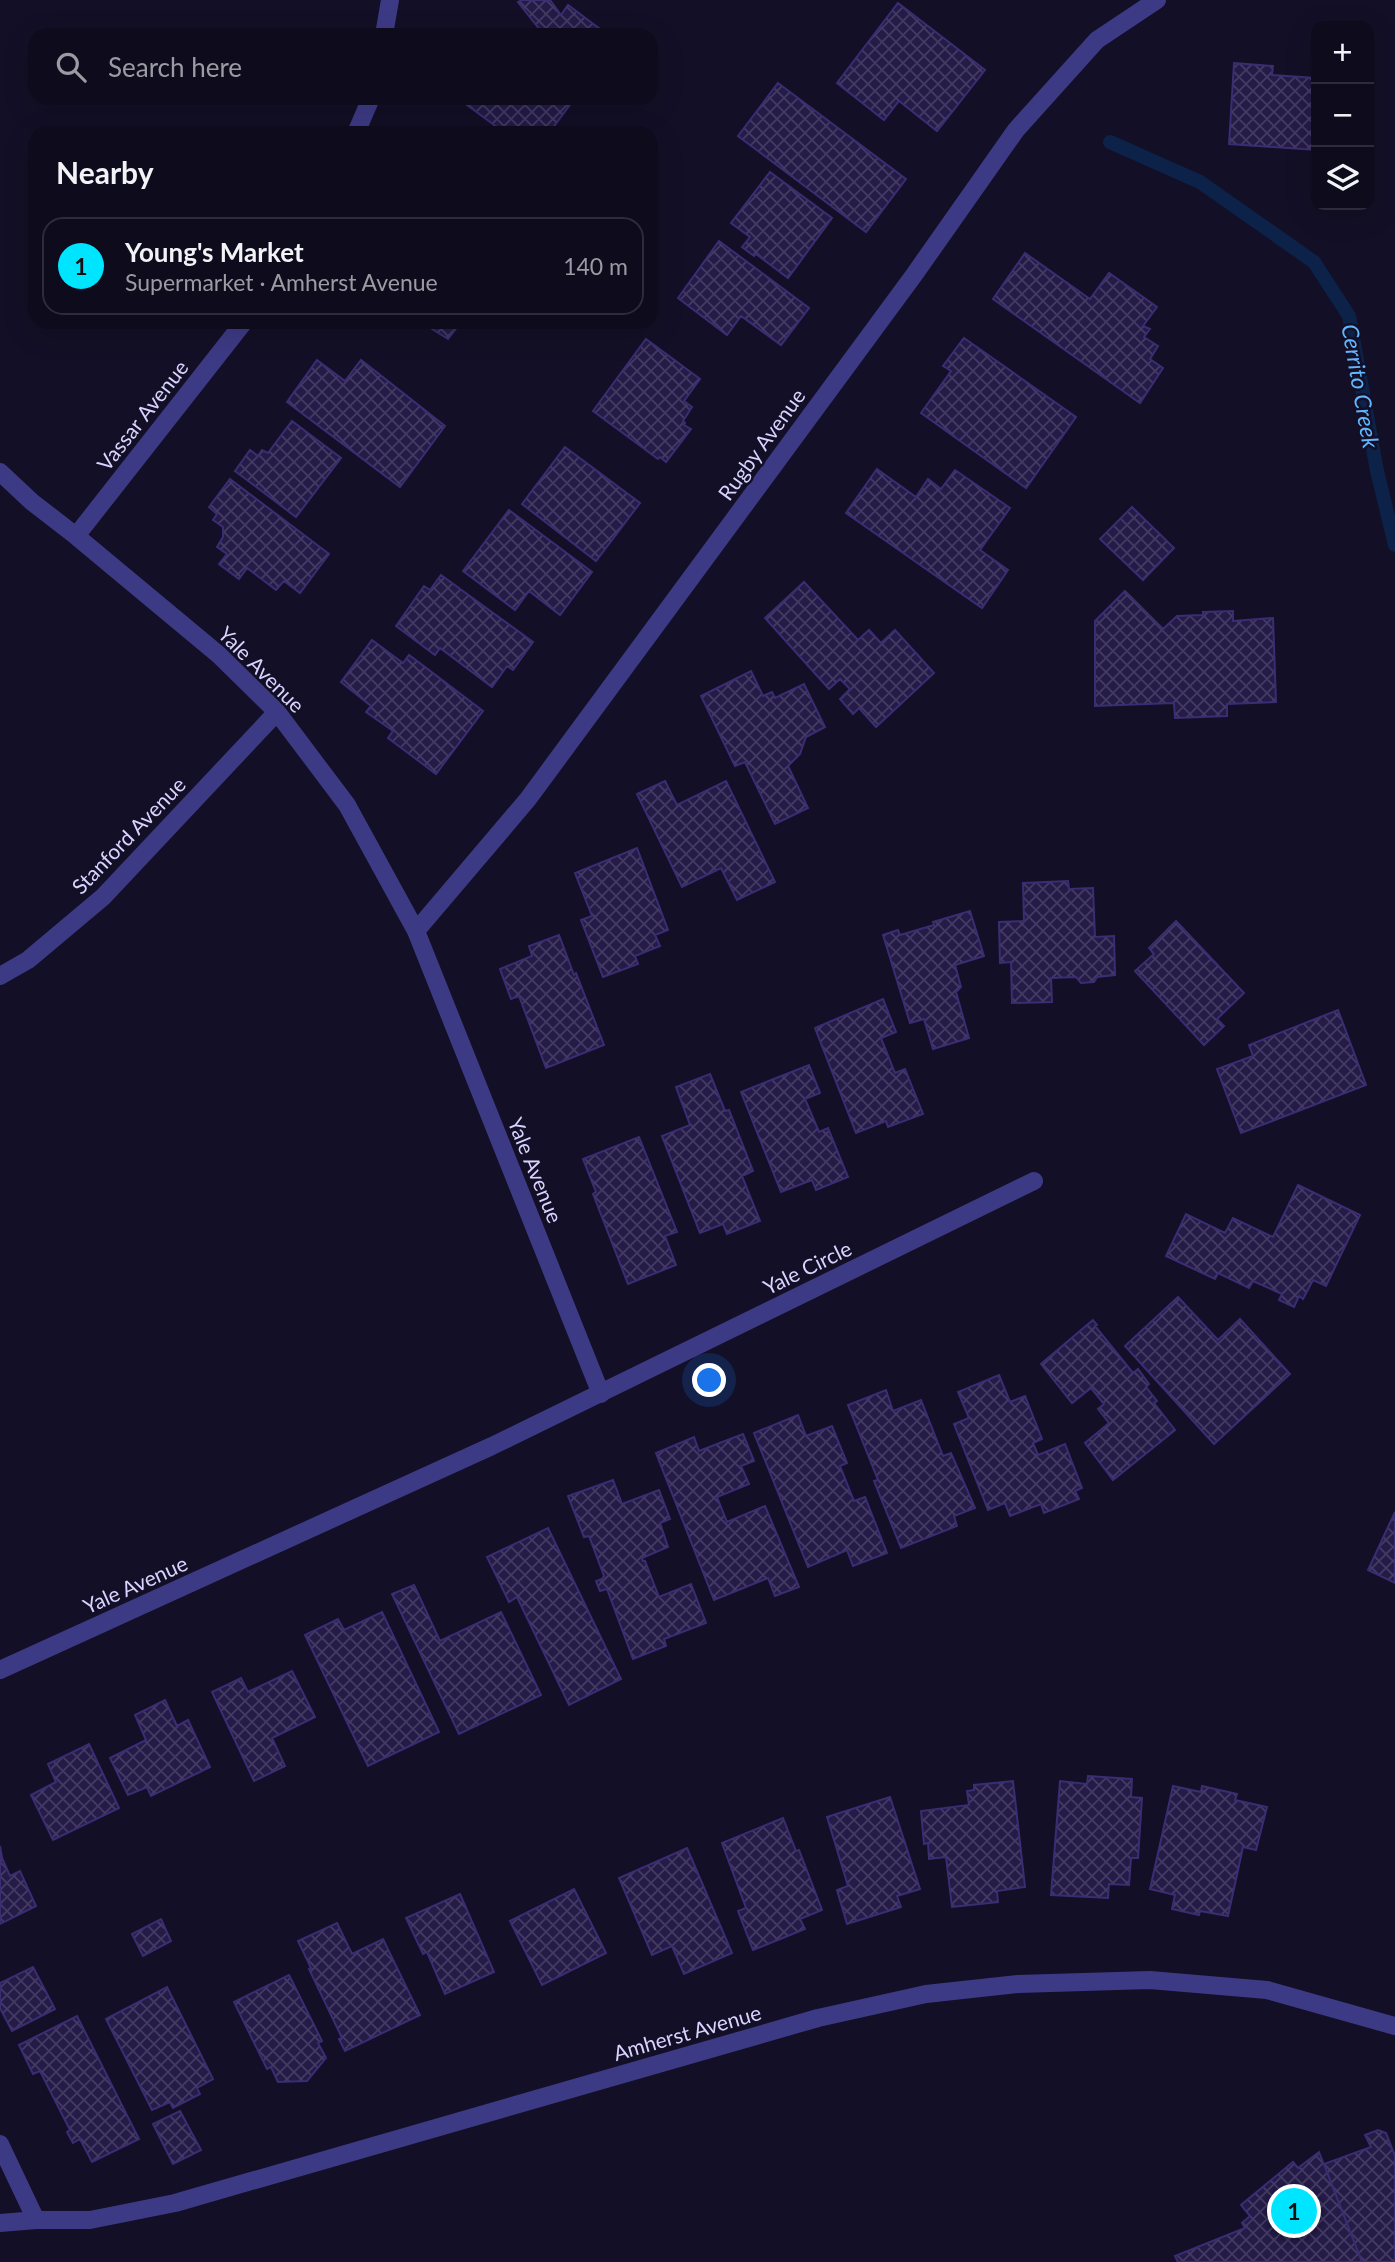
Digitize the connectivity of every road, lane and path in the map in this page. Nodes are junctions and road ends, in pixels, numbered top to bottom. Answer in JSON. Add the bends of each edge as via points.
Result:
{"nodes":[{"id":1,"x":390,"y":0,"type":"edge"},
{"id":2,"x":1157,"y":0,"type":"edge"},
{"id":3,"x":385,"y":28,"type":"edge"},
{"id":4,"x":368,"y":105,"type":"edge"},
{"id":5,"x":359,"y":126,"type":"edge"},
{"id":6,"x":239,"y":329,"type":"edge"},
{"id":7,"x":0,"y":471,"type":"edge"},
{"id":8,"x":76,"y":536,"type":"junction"},
{"id":9,"x":277,"y":712,"type":"junction"},
{"id":10,"x":416,"y":931,"type":"junction"},
{"id":11,"x":0,"y":976,"type":"edge"},
{"id":12,"x":1034,"y":1181,"type":"dead end"},
{"id":13,"x":601,"y":1394,"type":"junction"},
{"id":14,"x":0,"y":1670,"type":"edge"},
{"id":15,"x":1395,"y":2026,"type":"edge"},
{"id":16,"x":0,"y":2144,"type":"edge"},
{"id":17,"x":36,"y":2220,"type":"junction"},
{"id":18,"x":0,"y":2223,"type":"edge"}],
"edges":[{"from":1,"to":3,"type":"street"},
{"from":2,"to":10,"type":"street","name":"Rugby Avenue","via":[[1097,40],[1016,130],[528,799]]},
{"from":4,"to":5,"type":"street"},
{"from":6,"to":8,"type":"street","name":"Vassar Avenue"},
{"from":7,"to":8,"type":"street","name":"Yale Avenue"},
{"from":8,"to":9,"type":"street","name":"Yale Avenue","via":[[219,655]]},
{"from":9,"to":10,"type":"street","name":"Yale Avenue","via":[[347,805]]},
{"from":9,"to":11,"type":"street","name":"Stanford Avenue","via":[[103,897],[28,960]]},
{"from":10,"to":13,"type":"street","name":"Yale Avenue"},
{"from":12,"to":13,"type":"street","name":"Yale Circle"},
{"from":13,"to":14,"type":"street","name":"Yale Avenue"},
{"from":15,"to":17,"type":"street","name":"Amherst Avenue","via":[[1267,1990],[1150,1980],[1018,1984],[926,1994],[818,2018],[175,2203],[90,2220]]},
{"from":16,"to":17,"type":"street"},
{"from":17,"to":18,"type":"street","name":"Amherst Avenue"}]}
